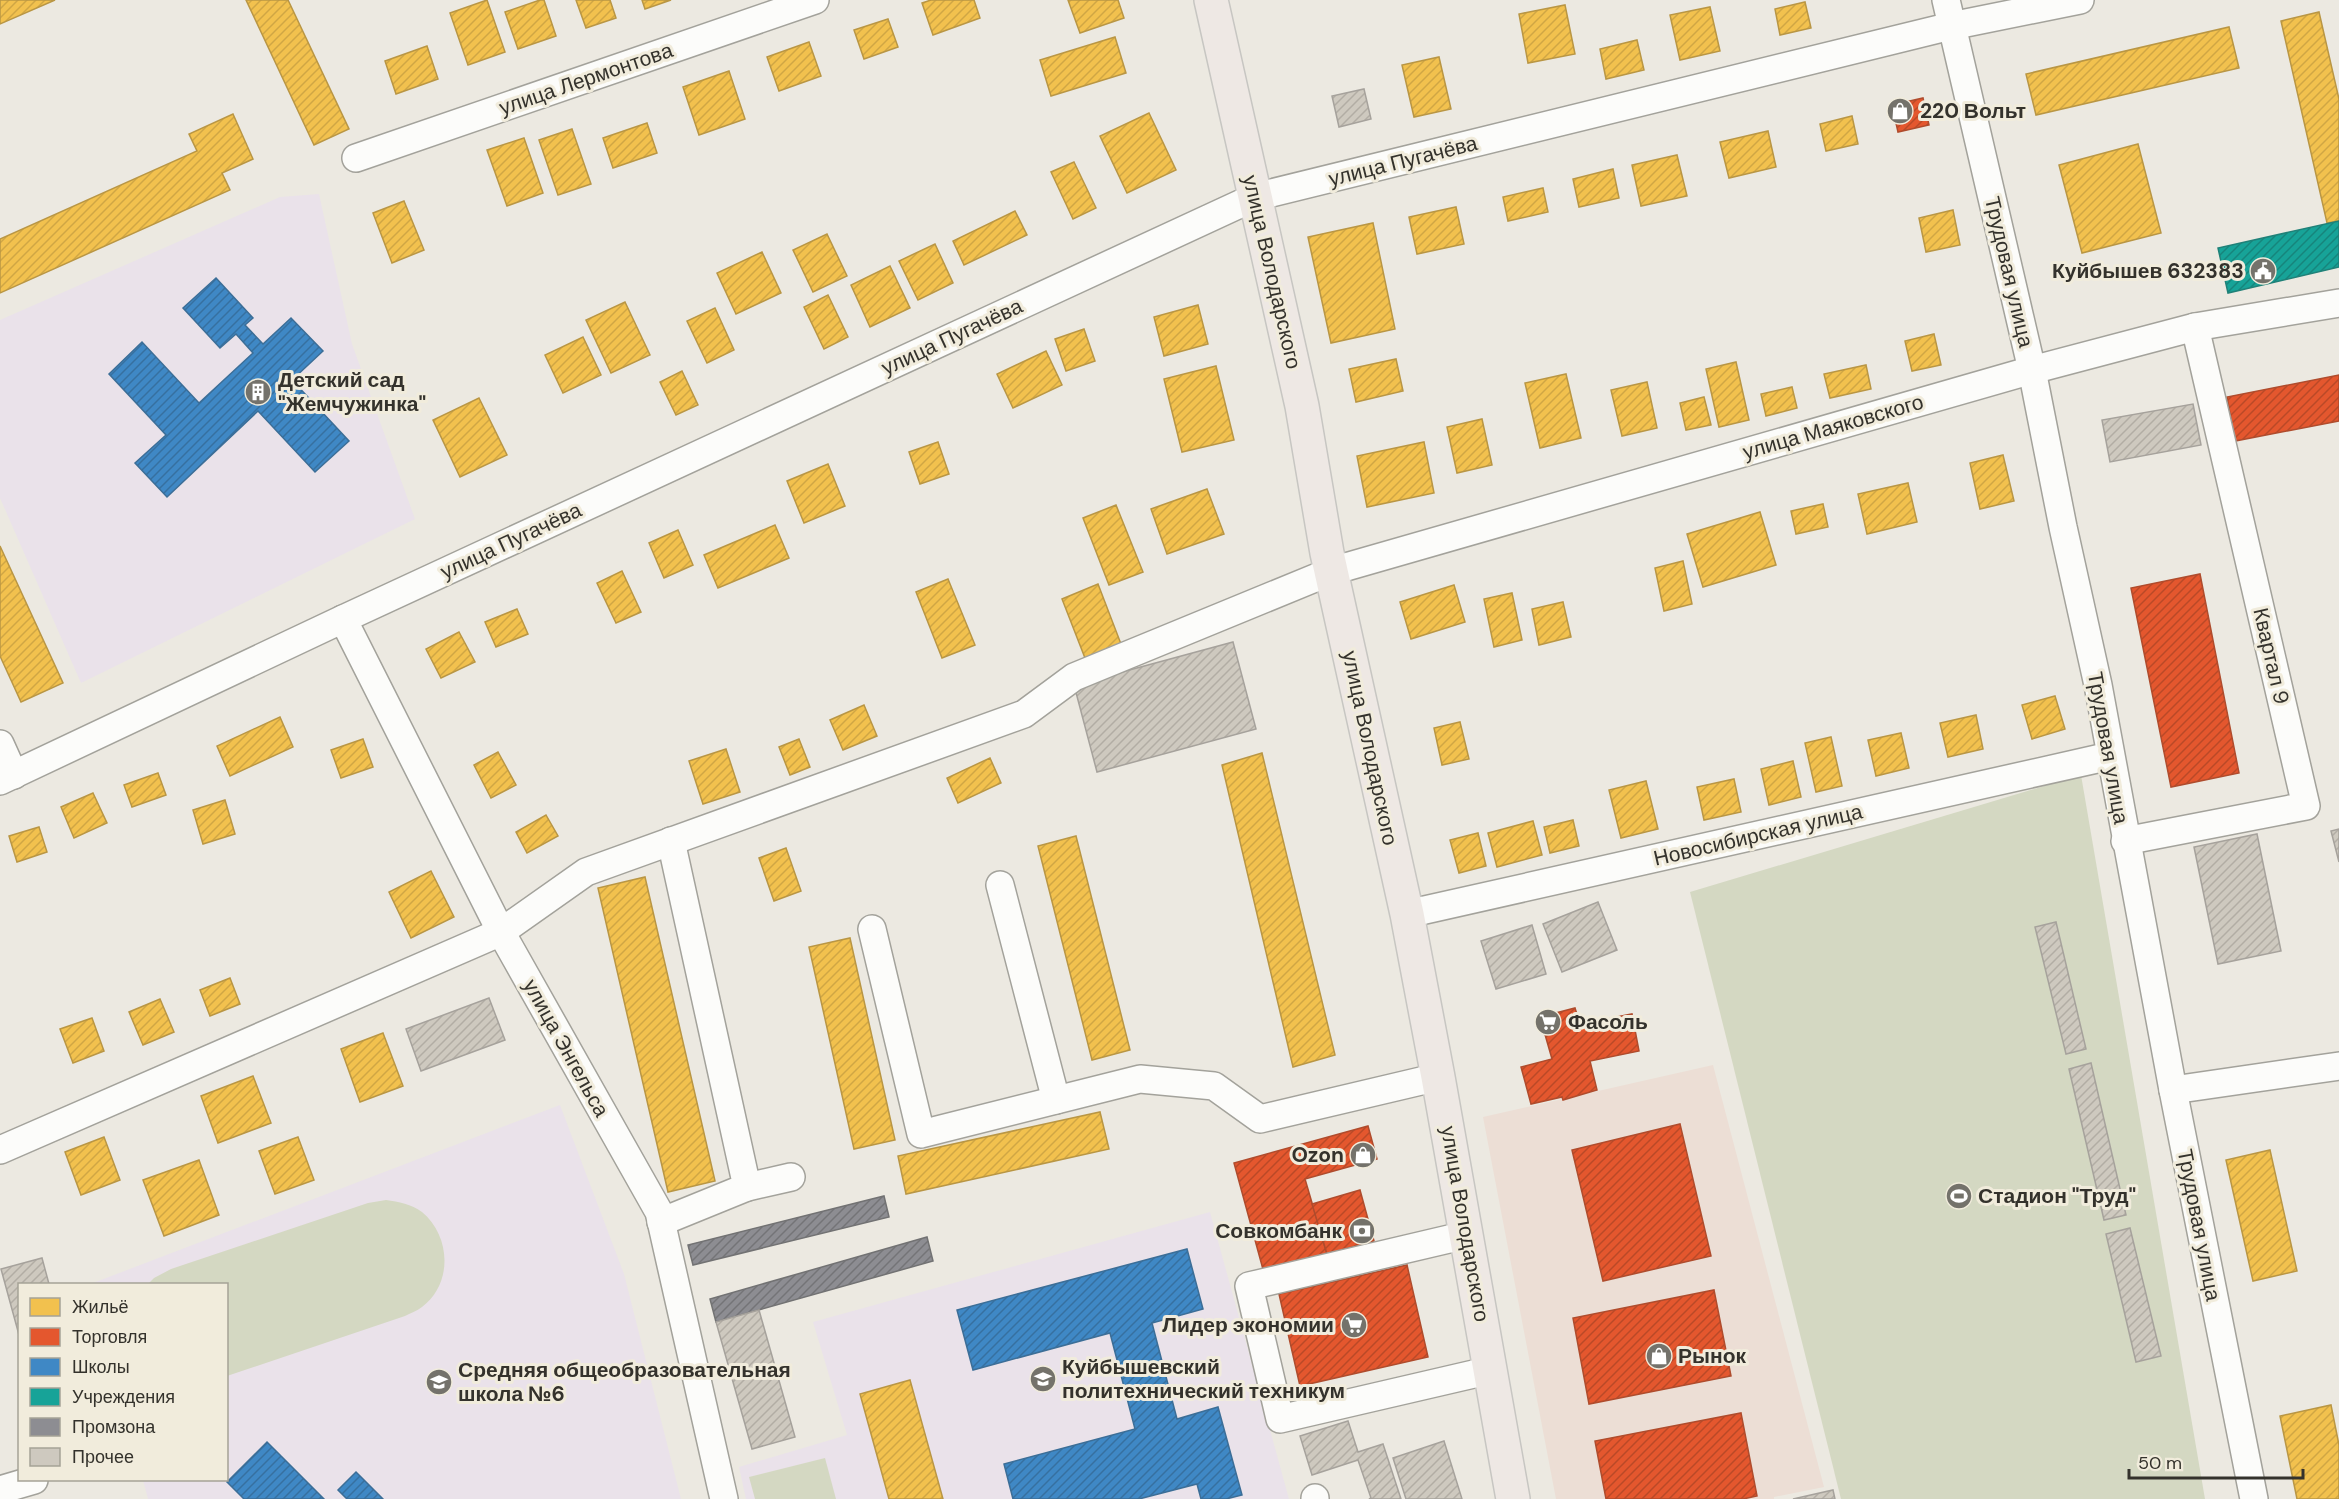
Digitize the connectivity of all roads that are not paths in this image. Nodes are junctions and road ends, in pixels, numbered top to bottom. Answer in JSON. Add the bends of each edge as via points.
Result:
{"nodes":[{"id":1,"x":815,"y":0,"type":"edge"},
{"id":2,"x":1211,"y":0,"type":"edge"},
{"id":3,"x":2080,"y":0,"type":"edge"},
{"id":4,"x":1949,"y":13,"type":"edge"},
{"id":5,"x":356,"y":158,"type":"dead end"},
{"id":6,"x":1255,"y":197,"type":"junction"},
{"id":7,"x":2339,"y":303,"type":"edge"},
{"id":8,"x":2195,"y":327,"type":"junction"},
{"id":9,"x":2032,"y":370,"type":"junction"},
{"id":10,"x":1332,"y":571,"type":"junction"},
{"id":11,"x":344,"y":619,"type":"junction"},
{"id":12,"x":0,"y":744,"type":"edge"},
{"id":13,"x":2110,"y":756,"type":"junction"},
{"id":14,"x":7,"y":778,"type":"edge"},
{"id":15,"x":671,"y":841,"type":"junction"},
{"id":16,"x":2125,"y":841,"type":"junction"},
{"id":17,"x":1000,"y":885,"type":"dead end"},
{"id":18,"x":1407,"y":914,"type":"junction"},
{"id":19,"x":872,"y":929,"type":"dead end"},
{"id":20,"x":501,"y":932,"type":"junction"},
{"id":21,"x":2339,"y":1066,"type":"edge"},
{"id":22,"x":1438,"y":1077,"type":"junction"},
{"id":23,"x":2173,"y":1090,"type":"junction"},
{"id":24,"x":1056,"y":1100,"type":"junction"},
{"id":25,"x":0,"y":1150,"type":"edge"},
{"id":26,"x":790,"y":1177,"type":"dead end"},
{"id":27,"x":747,"y":1187,"type":"junction"},
{"id":28,"x":661,"y":1222,"type":"junction"},
{"id":29,"x":1466,"y":1235,"type":"junction"},
{"id":30,"x":1491,"y":1370,"type":"junction"},
{"id":31,"x":28,"y":1481,"type":"edge"},
{"id":32,"x":0,"y":1490,"type":"edge"},
{"id":33,"x":724,"y":1499,"type":"edge"},
{"id":34,"x":1513,"y":1499,"type":"edge"},
{"id":35,"x":2254,"y":1499,"type":"edge"}],
"edges":[{"from":1,"to":5,"type":"street","name":"улица Лермонтова"},
{"from":2,"to":6,"type":"main road","name":"улица Володарского"},
{"from":3,"to":4,"type":"street","name":"улица Пугачёва"},
{"from":4,"to":6,"type":"street","name":"улица Пугачёва"},
{"from":4,"to":9,"type":"street","name":"Трудовая улица"},
{"from":6,"to":10,"type":"main road","name":"улица Володарского","via":[[1302,406]]},
{"from":6,"to":11,"type":"street","name":"улица Пугачёва"},
{"from":7,"to":8,"type":"street","name":"улица Маяковского"},
{"from":8,"to":9,"type":"street","name":"улица Маяковского"},
{"from":8,"to":16,"type":"street","name":"Квартал 9","via":[[2306,806]]},
{"from":9,"to":10,"type":"street","name":"улица Маяковского"},
{"from":9,"to":13,"type":"street","name":"Трудовая улица"},
{"from":10,"to":15,"type":"street","name":"улица Маяковского","via":[[1074,677],[1024,714]]},
{"from":10,"to":18,"type":"main road","name":"улица Володарского"},
{"from":11,"to":14,"type":"street","name":"улица Пугачёва"},
{"from":11,"to":20,"type":"street","name":"улица Энгельса"},
{"from":12,"to":14,"type":"street"},
{"from":13,"to":16,"type":"street","name":"Трудовая улица"},
{"from":13,"to":18,"type":"street","name":"Новосибирская улица"},
{"from":15,"to":20,"type":"street","name":"улица Маяковского","via":[[586,872]]},
{"from":15,"to":27,"type":"street"},
{"from":16,"to":23,"type":"street","name":"Трудовая улица"},
{"from":17,"to":24,"type":"street"},
{"from":18,"to":22,"type":"main road","name":"улица Володарского"},
{"from":19,"to":24,"type":"street","via":[[921,1134]]},
{"from":20,"to":25,"type":"street","name":"улица Маяковского"},
{"from":20,"to":28,"type":"street","name":"улица Энгельса","via":[[659,1212]]},
{"from":21,"to":23,"type":"street"},
{"from":22,"to":24,"type":"street","via":[[1260,1119],[1214,1086],[1140,1079]]},
{"from":22,"to":29,"type":"main road","name":"улица Володарского"},
{"from":23,"to":35,"type":"street","name":"Трудовая улица"},
{"from":26,"to":27,"type":"street"},
{"from":27,"to":28,"type":"street"},
{"from":28,"to":33,"type":"street","name":"улица Энгельса"},
{"from":29,"to":30,"type":"main road","name":"улица Володарского"},
{"from":29,"to":30,"type":"street","via":[[1249,1286],[1280,1419]]},
{"from":30,"to":34,"type":"main road","name":"улица Володарского"},
{"from":31,"to":32,"type":"street"}]}
